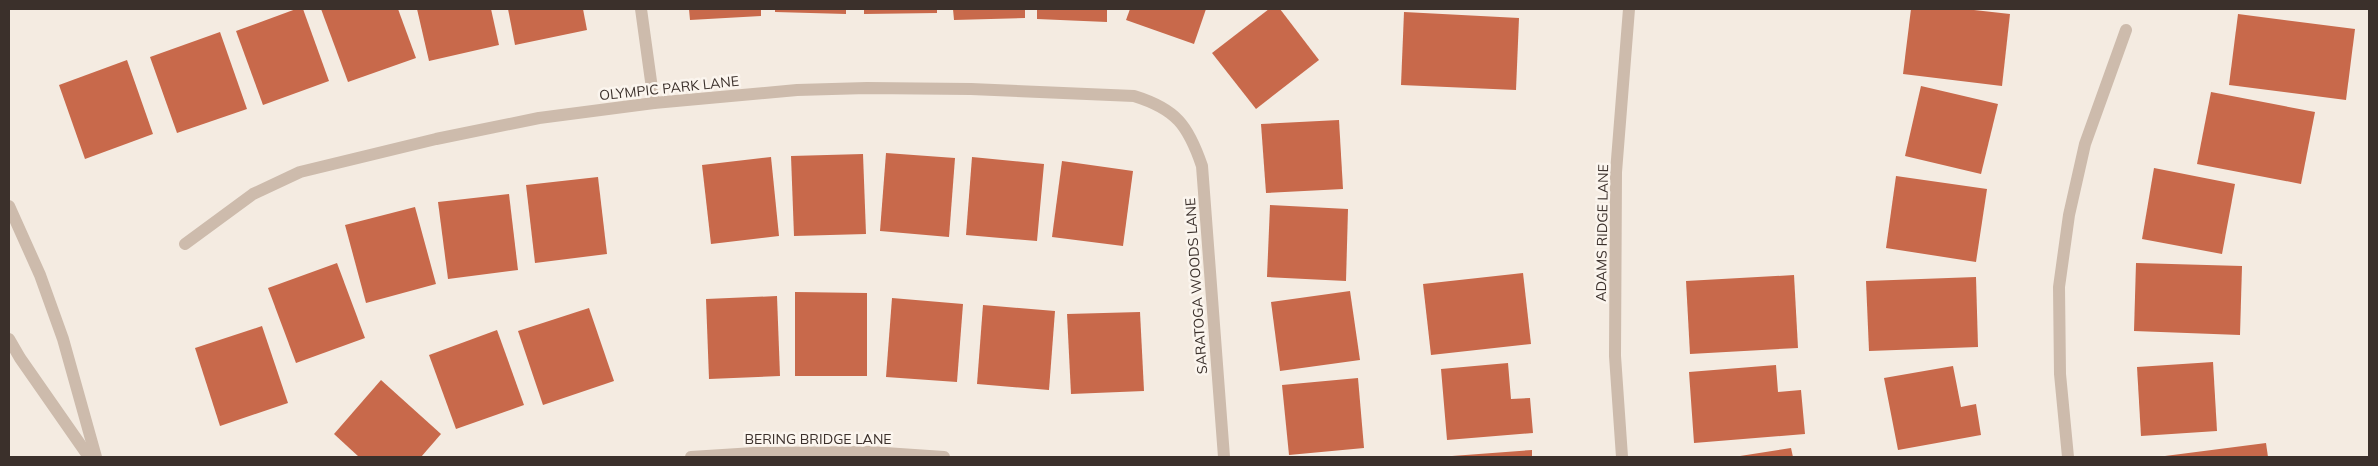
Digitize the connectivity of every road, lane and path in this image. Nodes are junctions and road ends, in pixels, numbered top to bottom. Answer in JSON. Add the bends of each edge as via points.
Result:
{"nodes":[{"id":1,"x":641,"y":9,"type":"edge"},
{"id":2,"x":1629,"y":9,"type":"edge"},
{"id":3,"x":2126,"y":30,"type":"dead end"},
{"id":4,"x":654,"y":103,"type":"junction"},
{"id":5,"x":1177,"y":118,"type":"joint"},
{"id":6,"x":9,"y":206,"type":"edge"},
{"id":7,"x":185,"y":244,"type":"dead end"},
{"id":8,"x":9,"y":339,"type":"edge"},
{"id":9,"x":89,"y":457,"type":"edge"},
{"id":10,"x":96,"y":457,"type":"edge"},
{"id":11,"x":691,"y":457,"type":"edge"},
{"id":12,"x":944,"y":457,"type":"edge"},
{"id":13,"x":1224,"y":457,"type":"edge"},
{"id":14,"x":1622,"y":457,"type":"edge"},
{"id":15,"x":2068,"y":457,"type":"edge"}],
"edges":[{"from":1,"to":4,"type":"street"},
{"from":2,"to":14,"type":"street","name":"ADAMS RIDGE LANE","via":[[1616,172],[1615,356]]},
{"from":3,"to":15,"type":"street","via":[[2085,144],[2069,215],[2059,287],[2060,374]]},
{"from":4,"to":5,"type":"street","name":"OLYMPIC PARK LANE","via":[[797,90],[971,89],[1134,96],[1157,104]]},
{"from":4,"to":7,"type":"street","name":"OLYMPIC PARK LANE","via":[[539,118],[300,172],[253,194]]},
{"from":5,"to":13,"type":"street","name":"SARATOGA WOODS LANE","via":[[1192,138],[1202,166]]},
{"from":6,"to":10,"type":"street","via":[[40,275],[63,339]]},
{"from":8,"to":9,"type":"street"},
{"from":11,"to":12,"type":"street","name":"BERING BRIDGE LANE","via":[[870,452]]}]}
